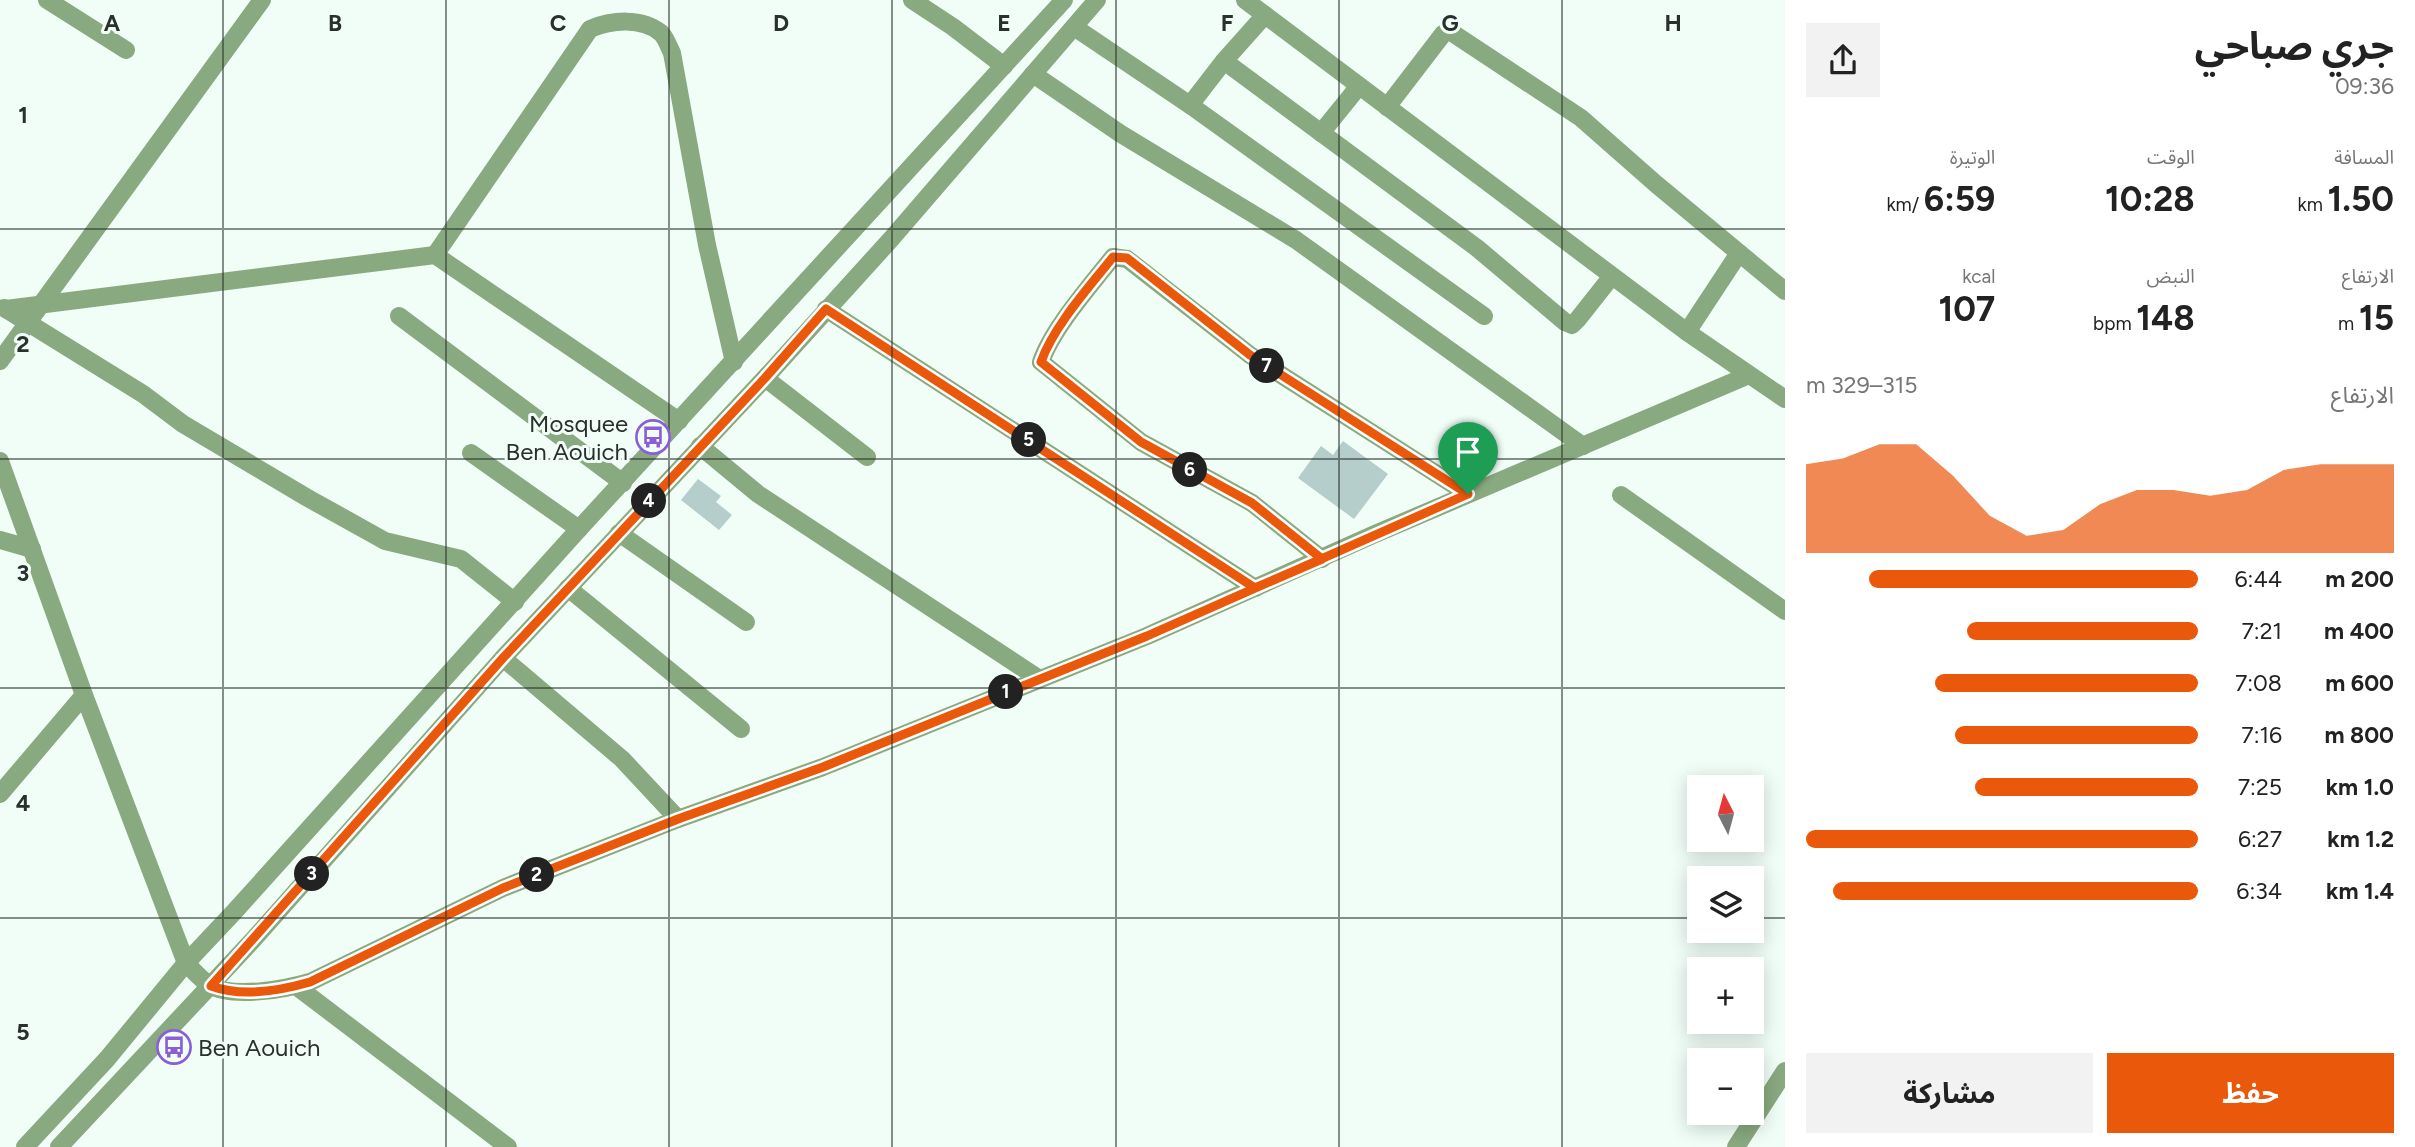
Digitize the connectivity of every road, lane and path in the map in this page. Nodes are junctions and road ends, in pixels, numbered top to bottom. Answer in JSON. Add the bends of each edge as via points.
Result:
{"nodes":[{"id":1,"x":47,"y":0,"type":"edge"},
{"id":2,"x":262,"y":0,"type":"edge"},
{"id":3,"x":912,"y":0,"type":"edge"},
{"id":4,"x":1064,"y":0,"type":"edge"},
{"id":5,"x":1097,"y":0,"type":"edge"},
{"id":6,"x":1245,"y":0,"type":"edge"},
{"id":7,"x":1265,"y":15,"type":"junction"},
{"id":8,"x":1074,"y":27,"type":"junction"},
{"id":9,"x":126,"y":50,"type":"dead end"},
{"id":10,"x":1224,"y":61,"type":"junction"},
{"id":11,"x":1004,"y":66,"type":"junction"},
{"id":12,"x":1033,"y":74,"type":"junction"},
{"id":13,"x":1359,"y":86,"type":"junction"},
{"id":14,"x":1191,"y":105,"type":"junction"},
{"id":15,"x":1387,"y":107,"type":"junction"},
{"id":16,"x":1321,"y":134,"type":"junction"},
{"id":17,"x":920,"y":157,"type":"junction"},
{"id":18,"x":944,"y":177,"type":"junction"},
{"id":19,"x":1740,"y":253,"type":"junction"},
{"id":20,"x":435,"y":255,"type":"junction"},
{"id":21,"x":1612,"y":276,"type":"junction"},
{"id":22,"x":1785,"y":291,"type":"edge"},
{"id":23,"x":40,"y":304,"type":"junction"},
{"id":24,"x":3,"y":308,"type":"edge"},
{"id":25,"x":826,"y":309,"type":"junction"},
{"id":26,"x":1483,"y":316,"type":"dead end"},
{"id":27,"x":399,"y":317,"type":"dead end"},
{"id":28,"x":28,"y":322,"type":"junction"},
{"id":29,"x":1687,"y":332,"type":"junction"},
{"id":30,"x":0,"y":360,"type":"edge"},
{"id":31,"x":734,"y":362,"type":"junction"},
{"id":32,"x":1749,"y":375,"type":"junction"},
{"id":33,"x":765,"y":378,"type":"junction"},
{"id":34,"x":1784,"y":395,"type":"edge"},
{"id":35,"x":679,"y":421,"type":"junction"},
{"id":36,"x":700,"y":446,"type":"junction"},
{"id":37,"x":1583,"y":446,"type":"junction"},
{"id":38,"x":471,"y":453,"type":"dead end"},
{"id":39,"x":867,"y":457,"type":"dead end"},
{"id":40,"x":0,"y":461,"type":"edge"},
{"id":41,"x":623,"y":483,"type":"junction"},
{"id":42,"x":1468,"y":494,"type":"junction"},
{"id":43,"x":1621,"y":495,"type":"dead end"},
{"id":44,"x":579,"y":529,"type":"junction"},
{"id":45,"x":618,"y":533,"type":"junction"},
{"id":46,"x":0,"y":540,"type":"edge"},
{"id":47,"x":32,"y":549,"type":"junction"},
{"id":48,"x":1322,"y":559,"type":"junction"},
{"id":49,"x":568,"y":588,"type":"junction"},
{"id":50,"x":1255,"y":588,"type":"junction"},
{"id":51,"x":515,"y":603,"type":"junction"},
{"id":52,"x":1785,"y":611,"type":"edge"},
{"id":53,"x":746,"y":622,"type":"dead end"},
{"id":54,"x":503,"y":658,"type":"junction"},
{"id":55,"x":1038,"y":678,"type":"junction"},
{"id":56,"x":84,"y":695,"type":"junction"},
{"id":57,"x":741,"y":729,"type":"dead end"},
{"id":58,"x":0,"y":794,"type":"edge"},
{"id":59,"x":678,"y":819,"type":"junction"},
{"id":60,"x":186,"y":963,"type":"junction"},
{"id":61,"x":211,"y":986,"type":"junction"},
{"id":62,"x":296,"y":986,"type":"junction"},
{"id":63,"x":1785,"y":1071,"type":"edge"},
{"id":64,"x":25,"y":1147,"type":"edge"},
{"id":65,"x":59,"y":1147,"type":"edge"},
{"id":66,"x":508,"y":1147,"type":"edge"},
{"id":67,"x":1736,"y":1147,"type":"edge"}],
"edges":[{"from":1,"to":9,"type":"street"},
{"from":2,"to":23,"type":"street"},
{"from":3,"to":11,"type":"street"},
{"from":4,"to":11,"type":"street"},
{"from":5,"to":8,"type":"street"},
{"from":6,"to":7,"type":"street"},
{"from":7,"to":10,"type":"street"},
{"from":7,"to":13,"type":"street"},
{"from":8,"to":12,"type":"street"},
{"from":8,"to":14,"type":"street"},
{"from":10,"to":14,"type":"street"},
{"from":10,"to":16,"type":"street"},
{"from":11,"to":17,"type":"street"},
{"from":12,"to":18,"type":"street"},
{"from":12,"to":37,"type":"street","via":[[1121,134],[1296,240]]},
{"from":13,"to":15,"type":"street"},
{"from":13,"to":16,"type":"street"},
{"from":14,"to":26,"type":"street"},
{"from":15,"to":19,"type":"street","via":[[1443,34],[1451,32],[1581,118]]},
{"from":15,"to":21,"type":"street"},
{"from":16,"to":21,"type":"street","via":[[1477,248],[1565,322],[1572,325]]},
{"from":17,"to":18,"type":"street"},
{"from":17,"to":31,"type":"street"},
{"from":18,"to":25,"type":"street"},
{"from":19,"to":22,"type":"street"},
{"from":19,"to":29,"type":"street"},
{"from":20,"to":23,"type":"street"},
{"from":20,"to":31,"type":"street","via":[[590,29],[621,22],[649,27],[661,33],[672,53]]},
{"from":20,"to":35,"type":"street"},
{"from":21,"to":29,"type":"street"},
{"from":23,"to":24,"type":"street"},
{"from":23,"to":28,"type":"street"},
{"from":24,"to":28,"type":"street"},
{"from":25,"to":33,"type":"street"},
{"from":25,"to":50,"type":"street"},
{"from":27,"to":41,"type":"street"},
{"from":28,"to":30,"type":"street"},
{"from":28,"to":51,"type":"street","via":[[183,424],[306,497],[385,541],[461,559]]},
{"from":29,"to":32,"type":"street"},
{"from":31,"to":35,"type":"street"},
{"from":32,"to":34,"type":"street"},
{"from":32,"to":37,"type":"street"},
{"from":33,"to":36,"type":"street"},
{"from":33,"to":39,"type":"street"},
{"from":35,"to":41,"type":"street"},
{"from":36,"to":45,"type":"street"},
{"from":36,"to":55,"type":"street","via":[[758,494]]},
{"from":37,"to":42,"type":"street"},
{"from":38,"to":44,"type":"street"},
{"from":40,"to":47,"type":"street"},
{"from":41,"to":44,"type":"street"},
{"from":42,"to":48,"type":"street"},
{"from":42,"to":48,"type":"street","via":[[1250,355],[1127,258],[1113,257],[1079,300],[1041,362],[1141,442],[1252,503]]},
{"from":43,"to":52,"type":"street"},
{"from":44,"to":51,"type":"street"},
{"from":45,"to":49,"type":"street"},
{"from":45,"to":53,"type":"street"},
{"from":46,"to":47,"type":"street"},
{"from":47,"to":56,"type":"street"},
{"from":48,"to":50,"type":"street"},
{"from":49,"to":54,"type":"street"},
{"from":49,"to":57,"type":"street"},
{"from":50,"to":55,"type":"street"},
{"from":51,"to":60,"type":"street"},
{"from":54,"to":59,"type":"street","via":[[622,760]]},
{"from":54,"to":61,"type":"street"},
{"from":55,"to":59,"type":"street","via":[[823,767]]},
{"from":56,"to":58,"type":"street"},
{"from":56,"to":60,"type":"street"},
{"from":59,"to":62,"type":"street","via":[[503,888]]},
{"from":60,"to":61,"type":"street"},
{"from":60,"to":64,"type":"street","via":[[107,1059]]},
{"from":61,"to":62,"type":"street","via":[[239,991]]},
{"from":61,"to":65,"type":"street"},
{"from":62,"to":66,"type":"street"},
{"from":63,"to":67,"type":"street"}]}
